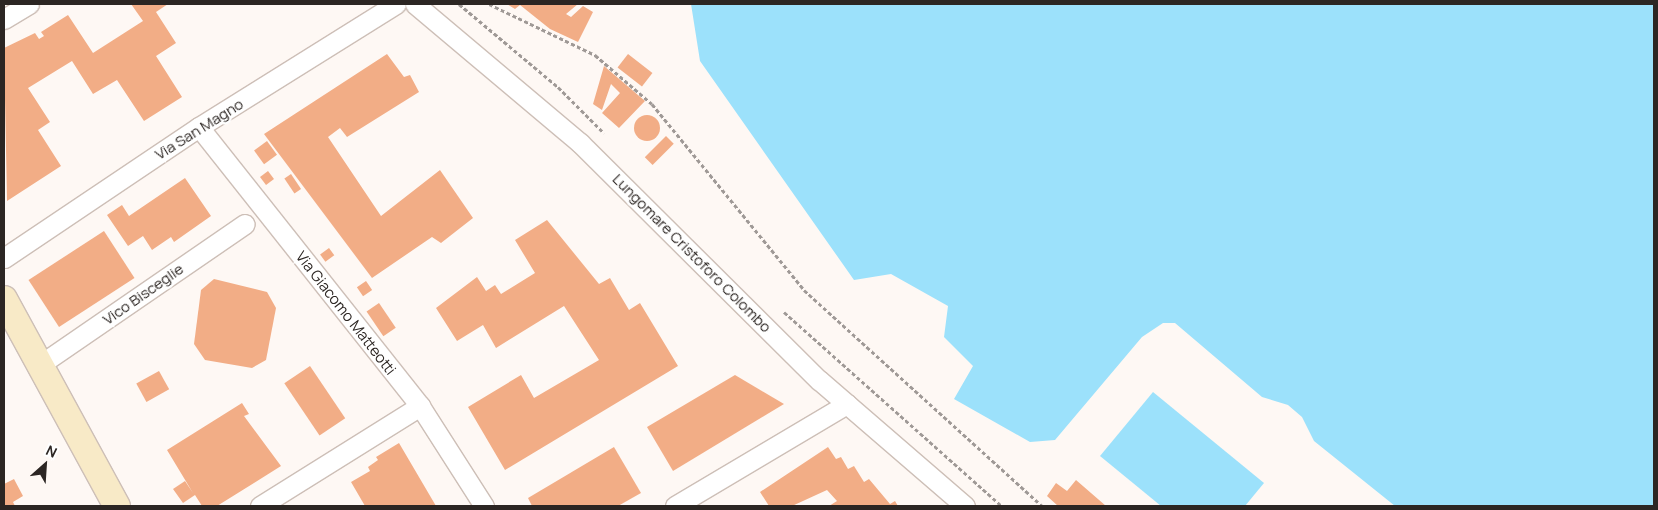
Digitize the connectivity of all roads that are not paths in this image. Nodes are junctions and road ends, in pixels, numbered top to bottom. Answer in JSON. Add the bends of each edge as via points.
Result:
{"nodes":[{"id":1,"x":30,"y":4,"type":"edge"},
{"id":2,"x":396,"y":4,"type":"edge"},
{"id":3,"x":415,"y":4,"type":"edge"},
{"id":4,"x":4,"y":19,"type":"edge"},
{"id":5,"x":199,"y":127,"type":"junction"},
{"id":6,"x":245,"y":224,"type":"dead end"},
{"id":7,"x":4,"y":258,"type":"edge"},
{"id":8,"x":4,"y":299,"type":"edge"},
{"id":9,"x":41,"y":364,"type":"junction"},
{"id":10,"x":847,"y":404,"type":"junction"},
{"id":11,"x":420,"y":406,"type":"junction"},
{"id":12,"x":117,"y":506,"type":"edge"},
{"id":13,"x":260,"y":506,"type":"edge"},
{"id":14,"x":484,"y":506,"type":"edge"},
{"id":15,"x":675,"y":506,"type":"edge"},
{"id":16,"x":965,"y":506,"type":"edge"}],
"edges":[{"from":1,"to":4,"type":"street"},
{"from":2,"to":5,"type":"street","name":"Via San Magno"},
{"from":3,"to":10,"type":"street","name":"Lungomare Cristoforo Colombo","via":[[580,143]]},
{"from":5,"to":7,"type":"street","name":"Via San Magno"},
{"from":5,"to":11,"type":"street","name":"Via Giacomo Matteotti"},
{"from":6,"to":9,"type":"street","name":"Vico Bisceglie"},
{"from":8,"to":9,"type":"main road"},
{"from":9,"to":12,"type":"main road"},
{"from":10,"to":15,"type":"street"},
{"from":10,"to":16,"type":"street","name":"Lungomare Cristoforo Colombo"},
{"from":11,"to":13,"type":"street"},
{"from":11,"to":14,"type":"street","name":"Via Giacomo Matteotti"}]}
